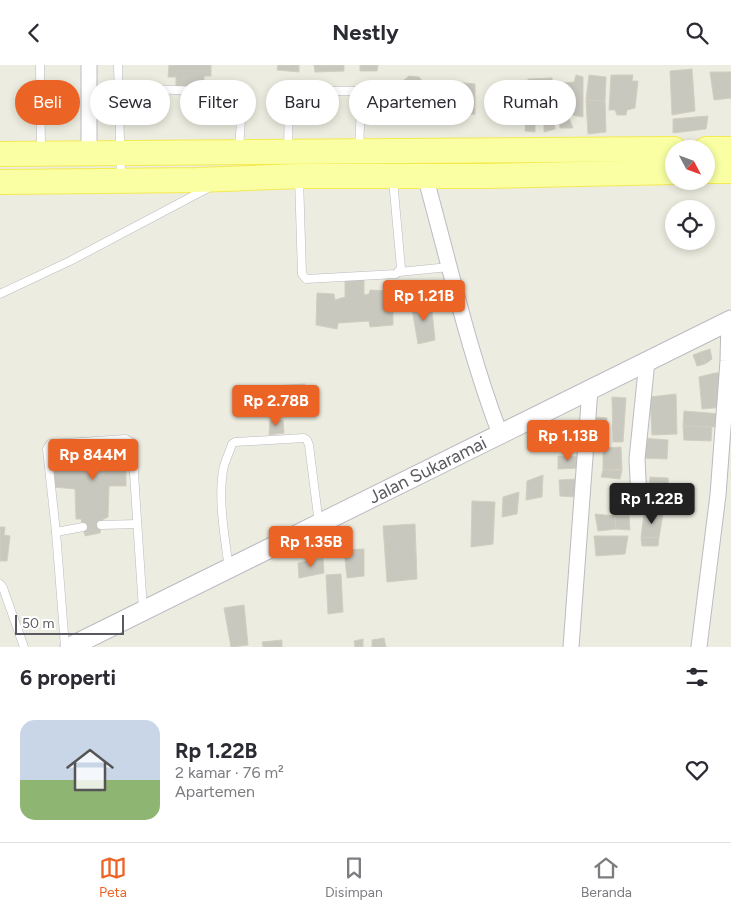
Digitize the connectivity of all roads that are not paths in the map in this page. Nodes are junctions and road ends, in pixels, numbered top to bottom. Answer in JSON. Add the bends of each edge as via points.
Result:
{"nodes":[{"id":1,"x":40,"y":65,"type":"edge"},
{"id":2,"x":89,"y":65,"type":"edge"},
{"id":3,"x":118,"y":65,"type":"edge"},
{"id":4,"x":118,"y":80,"type":"edge"},
{"id":5,"x":170,"y":90,"type":"edge"},
{"id":6,"x":119,"y":125,"type":"edge"},
{"id":7,"x":484,"y":149,"type":"junction"},
{"id":8,"x":665,"y":149,"type":"edge"},
{"id":9,"x":715,"y":149,"type":"edge"},
{"id":10,"x":731,"y":149,"type":"edge"},
{"id":11,"x":358,"y":152,"type":"junction"},
{"id":12,"x":0,"y":153,"type":"edge"},
{"id":13,"x":41,"y":153,"type":"junction"},
{"id":14,"x":89,"y":153,"type":"junction"},
{"id":15,"x":119,"y":153,"type":"junction"},
{"id":16,"x":239,"y":153,"type":"junction"},
{"id":17,"x":288,"y":153,"type":"junction"},
{"id":18,"x":715,"y":171,"type":"edge"},
{"id":19,"x":731,"y":171,"type":"edge"},
{"id":20,"x":665,"y":172,"type":"edge"},
{"id":21,"x":392,"y":175,"type":"junction"},
{"id":22,"x":299,"y":176,"type":"junction"},
{"id":23,"x":425,"y":176,"type":"junction"},
{"id":24,"x":484,"y":176,"type":"junction"},
{"id":25,"x":225,"y":179,"type":"junction"},
{"id":26,"x":121,"y":180,"type":"junction"},
{"id":27,"x":0,"y":182,"type":"edge"},
{"id":28,"x":449,"y":267,"type":"junction"},
{"id":29,"x":400,"y":272,"type":"junction"},
{"id":30,"x":0,"y":294,"type":"edge"},
{"id":31,"x":730,"y":320,"type":"edge"},
{"id":32,"x":648,"y":361,"type":"junction"},
{"id":33,"x":590,"y":389,"type":"junction"},
{"id":34,"x":500,"y":434,"type":"junction"},
{"id":35,"x":639,"y":499,"type":"dead end"},
{"id":36,"x":319,"y":524,"type":"junction"},
{"id":37,"x":101,"y":525,"type":"dead end"},
{"id":38,"x":137,"y":525,"type":"junction"},
{"id":39,"x":83,"y":527,"type":"dead end"},
{"id":40,"x":56,"y":532,"type":"junction"},
{"id":41,"x":229,"y":569,"type":"junction"},
{"id":42,"x":0,"y":584,"type":"edge"},
{"id":43,"x":143,"y":610,"type":"junction"},
{"id":44,"x":24,"y":647,"type":"edge"},
{"id":45,"x":65,"y":647,"type":"edge"},
{"id":46,"x":70,"y":647,"type":"edge"},
{"id":47,"x":571,"y":647,"type":"edge"},
{"id":48,"x":699,"y":647,"type":"edge"}],
"edges":[{"from":1,"to":13,"type":"lane"},
{"from":2,"to":14,"type":"street"},
{"from":3,"to":4,"type":"lane"},
{"from":5,"to":16,"type":"lane","via":[[232,92],[236,95],[242,105]]},
{"from":6,"to":15,"type":"lane"},
{"from":7,"to":8,"type":"main road"},
{"from":7,"to":11,"type":"main road"},
{"from":7,"to":24,"type":"main road"},
{"from":9,"to":10,"type":"main road"},
{"from":11,"to":17,"type":"main road"},
{"from":11,"to":17,"type":"lane","via":[[361,97],[354,91],[299,91],[294,92],[289,101]]},
{"from":12,"to":13,"type":"main road"},
{"from":13,"to":14,"type":"main road"},
{"from":14,"to":15,"type":"main road"},
{"from":15,"to":16,"type":"main road"},
{"from":15,"to":26,"type":"lane"},
{"from":16,"to":17,"type":"main road"},
{"from":18,"to":19,"type":"main road"},
{"from":20,"to":24,"type":"main road"},
{"from":21,"to":22,"type":"main road"},
{"from":21,"to":23,"type":"main road"},
{"from":21,"to":29,"type":"lane"},
{"from":22,"to":25,"type":"main road"},
{"from":22,"to":29,"type":"lane","via":[[302,274],[306,279]]},
{"from":23,"to":24,"type":"main road"},
{"from":23,"to":28,"type":"street"},
{"from":25,"to":26,"type":"main road"},
{"from":25,"to":30,"type":"lane"},
{"from":26,"to":27,"type":"main road"},
{"from":28,"to":29,"type":"lane"},
{"from":28,"to":34,"type":"street","via":[[487,401]]},
{"from":31,"to":32,"type":"street","name":"Jalan Sukaramai"},
{"from":31,"to":48,"type":"street","via":[[718,495]]},
{"from":32,"to":33,"type":"street","name":"Jalan Sukaramai"},
{"from":32,"to":35,"type":"street","via":[[638,459]]},
{"from":33,"to":34,"type":"street","name":"Jalan Sukaramai"},
{"from":33,"to":47,"type":"street"},
{"from":34,"to":36,"type":"street","name":"Jalan Sukaramai"},
{"from":36,"to":41,"type":"street","name":"Jalan Sukaramai"},
{"from":36,"to":41,"type":"lane","via":[[307,440],[235,442],[224,465],[221,482]]},
{"from":37,"to":38,"type":"lane"},
{"from":38,"to":40,"type":"lane","via":[[133,445],[129,441],[52,443],[47,449]]},
{"from":38,"to":43,"type":"lane"},
{"from":39,"to":40,"type":"lane"},
{"from":40,"to":45,"type":"lane"},
{"from":41,"to":43,"type":"street","name":"Jalan Sukaramai"},
{"from":42,"to":44,"type":"lane"},
{"from":43,"to":46,"type":"street","name":"Jalan Sukaramai"}]}
